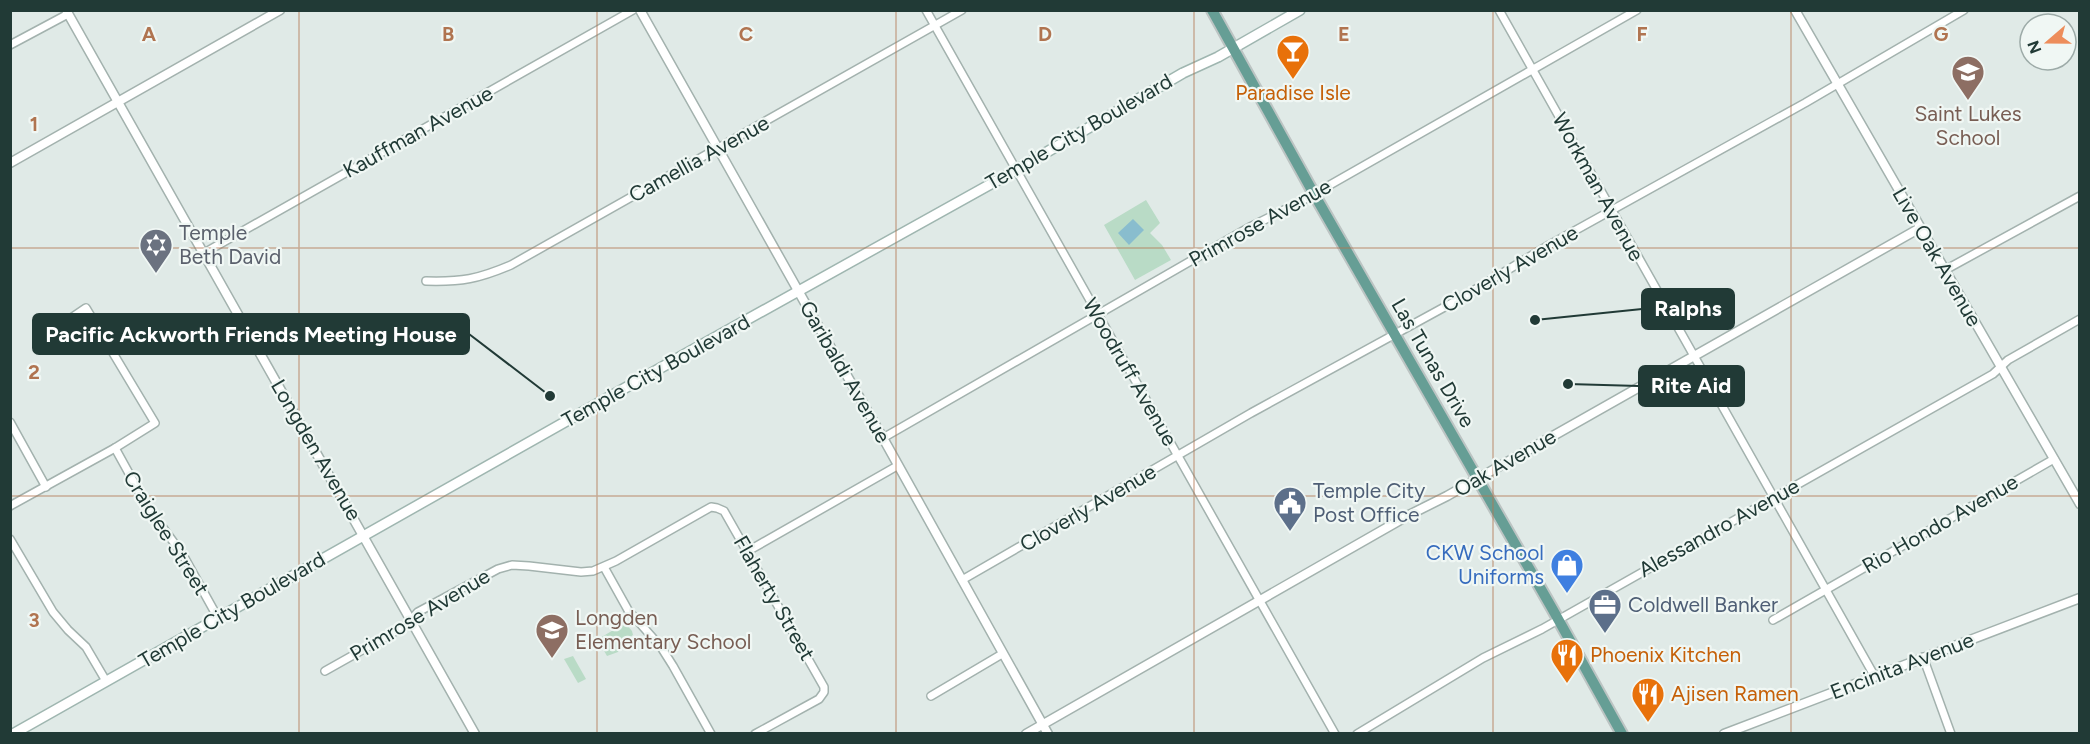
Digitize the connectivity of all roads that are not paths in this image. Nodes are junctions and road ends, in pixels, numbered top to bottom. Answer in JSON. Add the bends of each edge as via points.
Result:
{"nodes":[{"id":1,"x":280,"y":10,"type":"edge"},
{"id":2,"x":633,"y":10,"type":"edge"},
{"id":3,"x":640,"y":10,"type":"edge"},
{"id":4,"x":926,"y":10,"type":"edge"},
{"id":5,"x":962,"y":10,"type":"edge"},
{"id":6,"x":1212,"y":10,"type":"edge"},
{"id":7,"x":1300,"y":10,"type":"edge"},
{"id":8,"x":1499,"y":10,"type":"edge"},
{"id":9,"x":1638,"y":10,"type":"edge"},
{"id":10,"x":1795,"y":10,"type":"edge"},
{"id":11,"x":1964,"y":10,"type":"edge"},
{"id":12,"x":67,"y":12,"type":"edge"},
{"id":13,"x":935,"y":26,"type":"junction"},
{"id":14,"x":10,"y":45,"type":"edge"},
{"id":15,"x":1233,"y":48,"type":"junction"},
{"id":16,"x":1533,"y":70,"type":"junction"},
{"id":17,"x":1838,"y":84,"type":"junction"},
{"id":18,"x":118,"y":102,"type":"junction"},
{"id":19,"x":718,"y":149,"type":"junction"},
{"id":20,"x":10,"y":163,"type":"edge"},
{"id":21,"x":1016,"y":170,"type":"junction"},
{"id":22,"x":1314,"y":194,"type":"junction"},
{"id":23,"x":2079,"y":196,"type":"edge"},
{"id":24,"x":1612,"y":211,"type":"junction"},
{"id":25,"x":1920,"y":228,"type":"junction"},
{"id":26,"x":204,"y":253,"type":"junction"},
{"id":27,"x":1945,"y":270,"type":"junction"},
{"id":28,"x":426,"y":281,"type":"dead end"},
{"id":29,"x":798,"y":291,"type":"junction"},
{"id":30,"x":1097,"y":316,"type":"junction"},
{"id":31,"x":2079,"y":319,"type":"edge"},
{"id":32,"x":61,"y":325,"type":"dead end"},
{"id":33,"x":1394,"y":334,"type":"junction"},
{"id":34,"x":1694,"y":356,"type":"junction"},
{"id":35,"x":2001,"y":368,"type":"junction"},
{"id":36,"x":10,"y":422,"type":"edge"},
{"id":37,"x":883,"y":438,"type":"junction"},
{"id":38,"x":115,"y":448,"type":"junction"},
{"id":39,"x":1178,"y":457,"type":"junction"},
{"id":40,"x":2054,"y":459,"type":"junction"},
{"id":41,"x":897,"y":466,"type":"junction"},
{"id":42,"x":1477,"y":479,"type":"junction"},
{"id":43,"x":46,"y":487,"type":"junction"},
{"id":44,"x":1774,"y":498,"type":"junction"},
{"id":45,"x":2079,"y":504,"type":"edge"},
{"id":46,"x":10,"y":506,"type":"edge"},
{"id":47,"x":717,"y":508,"type":"joint"},
{"id":48,"x":364,"y":535,"type":"junction"},
{"id":49,"x":10,"y":539,"type":"edge"},
{"id":50,"x":748,"y":551,"type":"junction"},
{"id":51,"x":604,"y":567,"type":"junction"},
{"id":52,"x":962,"y":580,"type":"junction"},
{"id":53,"x":1826,"y":589,"type":"junction"},
{"id":54,"x":2079,"y":598,"type":"edge"},
{"id":55,"x":1260,"y":602,"type":"junction"},
{"id":56,"x":218,"y":618,"type":"junction"},
{"id":57,"x":1559,"y":619,"type":"junction"},
{"id":58,"x":411,"y":620,"type":"junction"},
{"id":59,"x":1773,"y":620,"type":"dead end"},
{"id":60,"x":1002,"y":654,"type":"junction"},
{"id":61,"x":1923,"y":657,"type":"junction"},
{"id":62,"x":325,"y":671,"type":"dead end"},
{"id":63,"x":1875,"y":677,"type":"junction"},
{"id":64,"x":106,"y":681,"type":"junction"},
{"id":65,"x":931,"y":696,"type":"dead end"},
{"id":66,"x":1043,"y":724,"type":"junction"},
{"id":67,"x":1726,"y":733,"type":"edge"},
{"id":68,"x":13,"y":734,"type":"edge"},
{"id":69,"x":476,"y":734,"type":"edge"},
{"id":70,"x":711,"y":734,"type":"edge"},
{"id":71,"x":755,"y":734,"type":"edge"},
{"id":72,"x":1026,"y":734,"type":"edge"},
{"id":73,"x":1048,"y":734,"type":"edge"},
{"id":74,"x":1335,"y":734,"type":"edge"},
{"id":75,"x":1357,"y":734,"type":"edge"},
{"id":76,"x":1622,"y":734,"type":"edge"},
{"id":77,"x":1951,"y":734,"type":"edge"}],
"edges":[{"from":1,"to":18,"type":"street"},
{"from":2,"to":26,"type":"street","name":"Kauffman Avenue"},
{"from":3,"to":19,"type":"street","name":"Garibaldi Avenue"},
{"from":4,"to":13,"type":"street","name":"Woodruff Avenue"},
{"from":5,"to":13,"type":"street","name":"Camellia Avenue"},
{"from":6,"to":15,"type":"main road","name":"Las Tunas Drive"},
{"from":7,"to":15,"type":"main road","name":"Temple City Boulevard"},
{"from":8,"to":16,"type":"street","name":"Workman Avenue"},
{"from":9,"to":16,"type":"street","name":"Primrose Avenue"},
{"from":10,"to":17,"type":"street","name":"Live Oak Avenue"},
{"from":11,"to":17,"type":"street","name":"Cloverly Avenue"},
{"from":12,"to":14,"type":"street"},
{"from":12,"to":18,"type":"street","name":"Longden Avenue"},
{"from":13,"to":19,"type":"street","name":"Camellia Avenue"},
{"from":13,"to":21,"type":"street","name":"Woodruff Avenue"},
{"from":15,"to":21,"type":"main road","name":"Temple City Boulevard"},
{"from":15,"to":22,"type":"main road","name":"Las Tunas Drive"},
{"from":16,"to":22,"type":"street","name":"Primrose Avenue"},
{"from":16,"to":24,"type":"street","name":"Workman Avenue"},
{"from":17,"to":24,"type":"street","name":"Cloverly Avenue"},
{"from":17,"to":25,"type":"street","name":"Live Oak Avenue"},
{"from":18,"to":20,"type":"street"},
{"from":18,"to":26,"type":"street","name":"Longden Avenue"},
{"from":19,"to":28,"type":"street","name":"Camellia Avenue","via":[[511,265],[466,281]]},
{"from":19,"to":29,"type":"street","name":"Garibaldi Avenue"},
{"from":21,"to":29,"type":"main road","name":"Temple City Boulevard"},
{"from":21,"to":30,"type":"street","name":"Woodruff Avenue"},
{"from":22,"to":30,"type":"street","name":"Primrose Avenue"},
{"from":22,"to":33,"type":"main road","name":"Las Tunas Drive"},
{"from":23,"to":27,"type":"street"},
{"from":24,"to":33,"type":"street","name":"Cloverly Avenue"},
{"from":24,"to":34,"type":"street","name":"Workman Avenue"},
{"from":25,"to":27,"type":"street","name":"Live Oak Avenue"},
{"from":25,"to":34,"type":"street","name":"Oak Avenue"},
{"from":26,"to":48,"type":"street","name":"Longden Avenue"},
{"from":27,"to":35,"type":"street","name":"Live Oak Avenue"},
{"from":29,"to":37,"type":"street","name":"Garibaldi Avenue"},
{"from":29,"to":48,"type":"main road","name":"Temple City Boulevard"},
{"from":30,"to":37,"type":"street","name":"Primrose Avenue"},
{"from":30,"to":39,"type":"street","name":"Woodruff Avenue"},
{"from":31,"to":35,"type":"street","name":"Alessandro Avenue","via":[[2008,360]]},
{"from":32,"to":38,"type":"street","via":[[86,308],[155,423]]},
{"from":33,"to":39,"type":"street","name":"Cloverly Avenue"},
{"from":33,"to":42,"type":"main road","name":"Las Tunas Drive"},
{"from":34,"to":42,"type":"street","name":"Oak Avenue"},
{"from":34,"to":44,"type":"street","name":"Workman Avenue"},
{"from":35,"to":40,"type":"street","name":"Live Oak Avenue"},
{"from":35,"to":44,"type":"street","name":"Alessandro Avenue"},
{"from":36,"to":43,"type":"street"},
{"from":37,"to":41,"type":"street","name":"Garibaldi Avenue"},
{"from":38,"to":43,"type":"street"},
{"from":38,"to":56,"type":"street","name":"Craiglee Street"},
{"from":39,"to":52,"type":"street","name":"Cloverly Avenue"},
{"from":39,"to":55,"type":"street","name":"Woodruff Avenue"},
{"from":40,"to":45,"type":"street","name":"Live Oak Avenue"},
{"from":40,"to":53,"type":"street","name":"Rio Hondo Avenue"},
{"from":41,"to":50,"type":"street"},
{"from":41,"to":52,"type":"street","name":"Garibaldi Avenue"},
{"from":42,"to":55,"type":"street","name":"Oak Avenue"},
{"from":42,"to":57,"type":"main road","name":"Las Tunas Drive"},
{"from":43,"to":46,"type":"street"},
{"from":44,"to":53,"type":"street","name":"Workman Avenue"},
{"from":44,"to":57,"type":"street","name":"Alessandro Avenue"},
{"from":47,"to":50,"type":"street","name":"Flaherty Street","via":[[724,511]]},
{"from":47,"to":51,"type":"street","name":"Primrose Avenue","via":[[711,507]]},
{"from":48,"to":56,"type":"main road","name":"Temple City Boulevard"},
{"from":48,"to":58,"type":"street","name":"Longden Avenue"},
{"from":49,"to":64,"type":"street","via":[[53,612],[86,647]]},
{"from":50,"to":71,"type":"street","name":"Flaherty Street","via":[[821,681],[824,693]]},
{"from":51,"to":58,"type":"street","name":"Primrose Avenue","via":[[581,573],[512,565],[418,612]]},
{"from":51,"to":70,"type":"street","via":[[628,610],[661,647]]},
{"from":52,"to":60,"type":"street","name":"Garibaldi Avenue"},
{"from":53,"to":59,"type":"street","name":"Rio Hondo Avenue"},
{"from":53,"to":63,"type":"street","name":"Workman Avenue"},
{"from":54,"to":61,"type":"street","name":"Encinita Avenue"},
{"from":55,"to":66,"type":"street","name":"Oak Avenue"},
{"from":55,"to":74,"type":"street","name":"Woodruff Avenue"},
{"from":56,"to":64,"type":"main road","name":"Temple City Boulevard"},
{"from":57,"to":75,"type":"street","name":"Alessandro Avenue","via":[[1437,685]]},
{"from":57,"to":76,"type":"main road","name":"Las Tunas Drive"},
{"from":58,"to":62,"type":"street","name":"Primrose Avenue"},
{"from":58,"to":69,"type":"street","name":"Longden Avenue"},
{"from":60,"to":65,"type":"street"},
{"from":60,"to":66,"type":"street","name":"Garibaldi Avenue"},
{"from":61,"to":63,"type":"street","name":"Encinita Avenue"},
{"from":61,"to":77,"type":"street"},
{"from":63,"to":67,"type":"street","name":"Encinita Avenue"},
{"from":64,"to":68,"type":"main road","name":"Temple City Boulevard"},
{"from":66,"to":72,"type":"street","name":"Oak Avenue"},
{"from":66,"to":73,"type":"street","name":"Garibaldi Avenue"}]}
